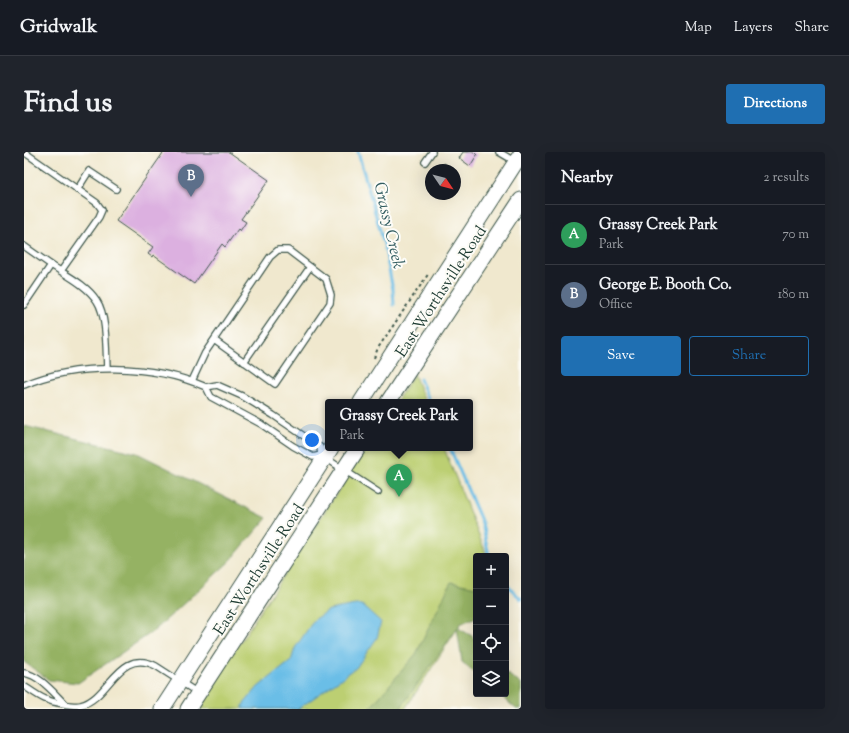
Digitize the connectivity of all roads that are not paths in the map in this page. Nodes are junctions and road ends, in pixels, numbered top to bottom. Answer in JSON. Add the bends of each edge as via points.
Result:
{"nodes":[{"id":1,"x":24,"y":152,"type":"edge"},
{"id":2,"x":432,"y":152,"type":"edge"},
{"id":3,"x":499,"y":152,"type":"edge"},
{"id":4,"x":518,"y":158,"type":"edge"},
{"id":5,"x":425,"y":162,"type":"dead end"},
{"id":6,"x":116,"y":189,"type":"dead end"},
{"id":7,"x":78,"y":190,"type":"junction"},
{"id":8,"x":521,"y":200,"type":"edge"},
{"id":9,"x":24,"y":246,"type":"edge"},
{"id":10,"x":51,"y":265,"type":"junction"},
{"id":11,"x":310,"y":266,"type":"junction"},
{"id":12,"x":61,"y":271,"type":"junction"},
{"id":13,"x":24,"y":305,"type":"edge"},
{"id":14,"x":214,"y":340,"type":"junction"},
{"id":15,"x":244,"y":362,"type":"junction"},
{"id":16,"x":108,"y":368,"type":"junction"},
{"id":17,"x":192,"y":381,"type":"junction"},
{"id":18,"x":24,"y":385,"type":"edge"},
{"id":19,"x":206,"y":387,"type":"junction"},
{"id":20,"x":363,"y":399,"type":"edge"},
{"id":21,"x":390,"y":399,"type":"edge"},
{"id":22,"x":356,"y":451,"type":"edge"},
{"id":23,"x":326,"y":453,"type":"edge"},
{"id":24,"x":344,"y":470,"type":"junction"},
{"id":25,"x":378,"y":492,"type":"dead end"},
{"id":26,"x":24,"y":673,"type":"edge"},
{"id":27,"x":181,"y":681,"type":"junction"},
{"id":28,"x":24,"y":686,"type":"edge"},
{"id":29,"x":198,"y":694,"type":"junction"},
{"id":30,"x":64,"y":702,"type":"junction"},
{"id":31,"x":162,"y":709,"type":"edge"},
{"id":32,"x":188,"y":709,"type":"edge"}],
"edges":[{"from":1,"to":7,"type":"lane"},
{"from":2,"to":5,"type":"lane"},
{"from":3,"to":4,"type":"lane"},
{"from":4,"to":20,"type":"main road","name":"East Worthsville Road"},
{"from":6,"to":7,"type":"lane","via":[[89,171]]},
{"from":7,"to":12,"type":"lane","via":[[97,203],[102,210]]},
{"from":8,"to":21,"type":"main road","name":"East Worthsville Road"},
{"from":9,"to":10,"type":"lane"},
{"from":10,"to":12,"type":"lane"},
{"from":10,"to":13,"type":"lane"},
{"from":11,"to":14,"type":"lane","via":[[288,250],[278,250],[270,257]]},
{"from":11,"to":15,"type":"lane"},
{"from":11,"to":15,"type":"lane","via":[[326,279],[331,295],[330,303],[275,384]]},
{"from":12,"to":16,"type":"lane","via":[[98,301],[102,313]]},
{"from":14,"to":15,"type":"lane"},
{"from":14,"to":17,"type":"lane"},
{"from":16,"to":17,"type":"lane","via":[[145,371]]},
{"from":16,"to":18,"type":"lane","via":[[34,380]]},
{"from":17,"to":19,"type":"lane"},
{"from":19,"to":23,"type":"lane","via":[[217,385],[260,406]]},
{"from":19,"to":23,"type":"lane","via":[[211,397],[261,424],[293,446],[313,457]]},
{"from":22,"to":24,"type":"main road","name":"East Worthsville Road"},
{"from":23,"to":24,"type":"lane"},
{"from":23,"to":27,"type":"main road","name":"East Worthsville Road"},
{"from":24,"to":25,"type":"lane"},
{"from":24,"to":29,"type":"main road","name":"East Worthsville Road"},
{"from":26,"to":30,"type":"lane","via":[[29,674]]},
{"from":27,"to":29,"type":"lane"},
{"from":27,"to":30,"type":"lane","via":[[149,662],[140,661],[120,670],[89,701],[76,705]]},
{"from":27,"to":31,"type":"main road","name":"East Worthsville Road"},
{"from":28,"to":30,"type":"lane","via":[[44,699]]},
{"from":29,"to":32,"type":"main road","name":"East Worthsville Road"}]}
